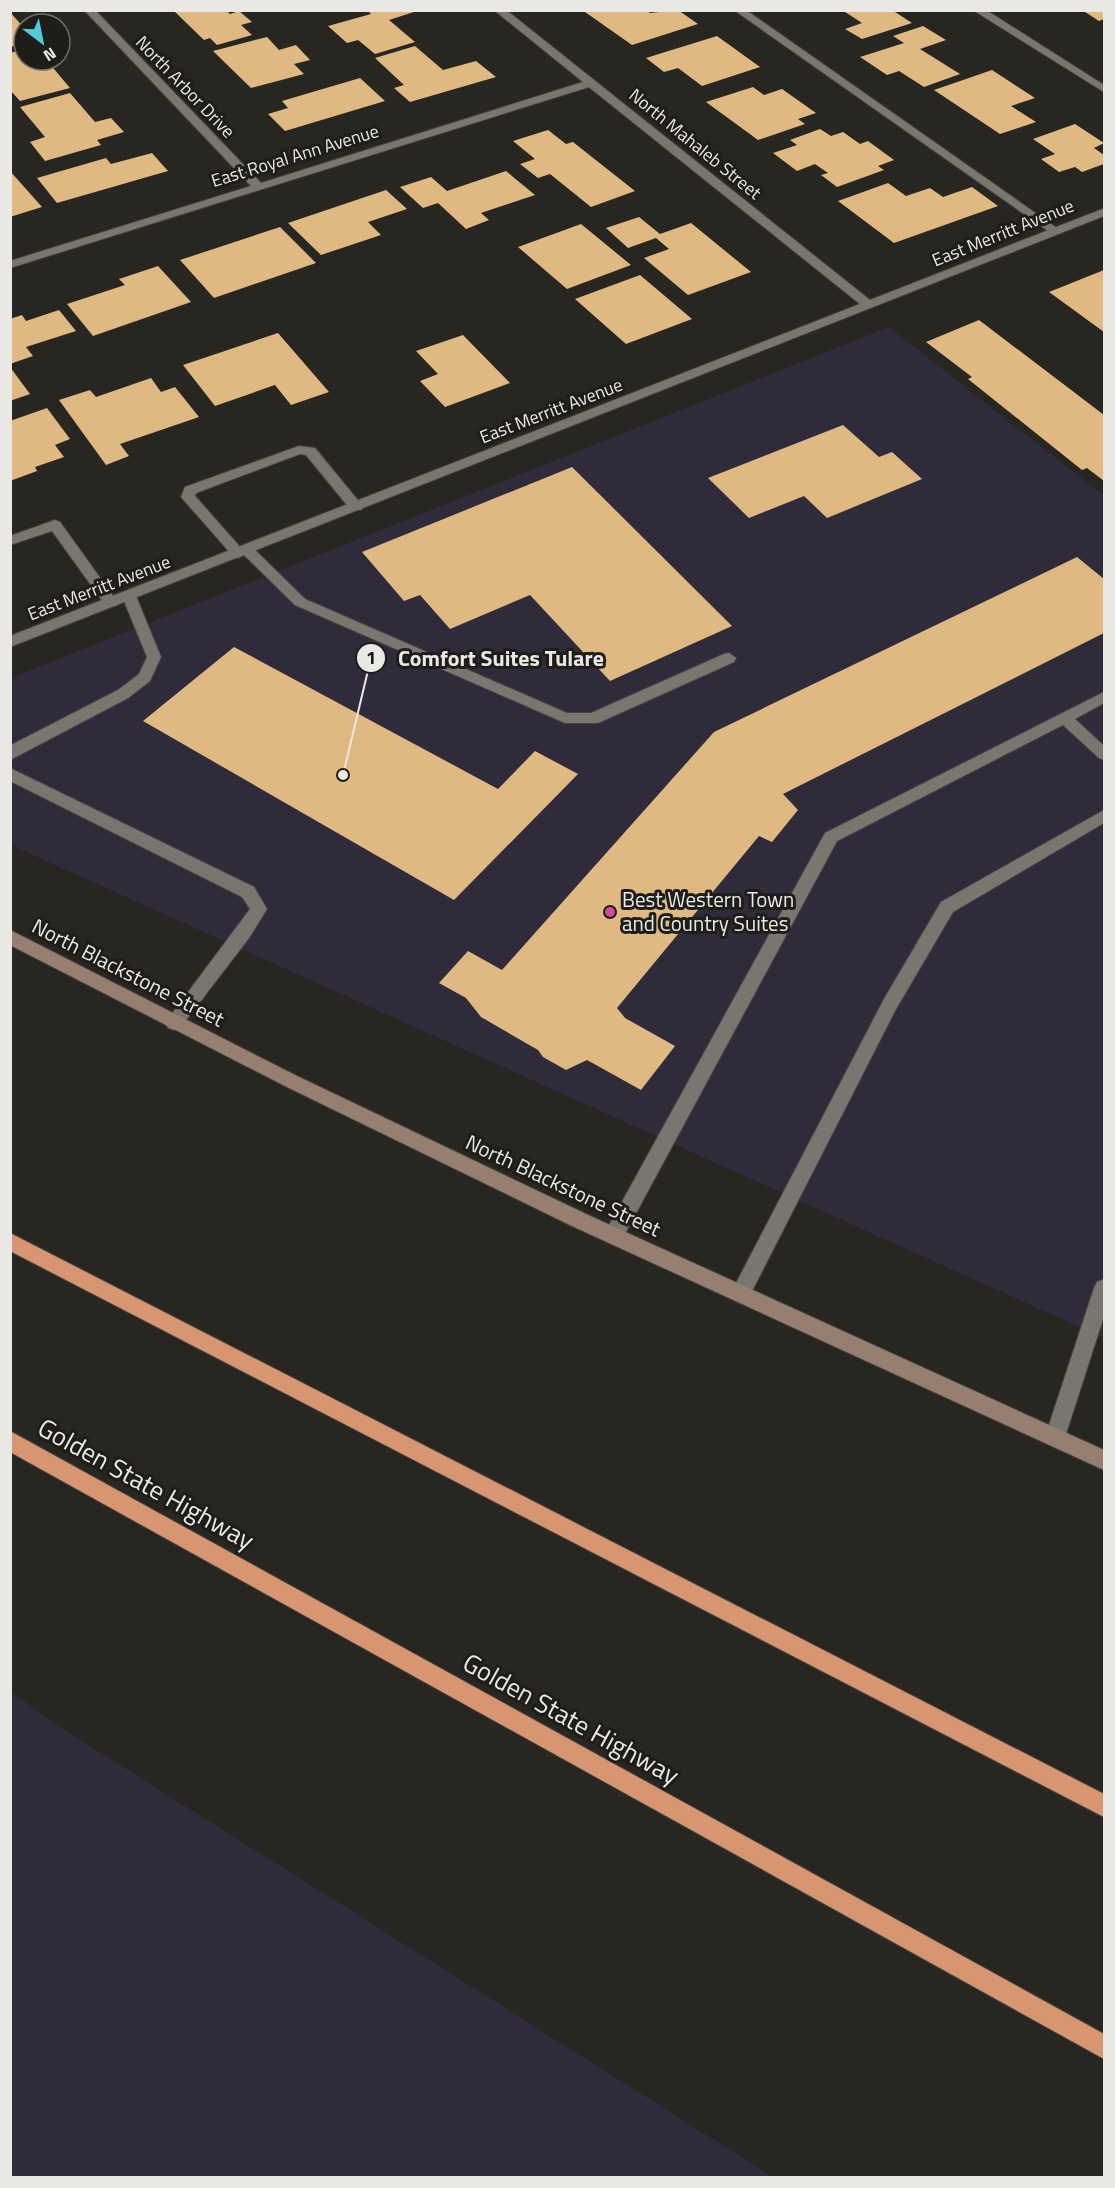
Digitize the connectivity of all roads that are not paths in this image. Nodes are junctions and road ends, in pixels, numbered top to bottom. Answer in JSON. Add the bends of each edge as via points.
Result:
{"nodes":[{"id":1,"x":89,"y":10,"type":"edge"},
{"id":2,"x":499,"y":10,"type":"edge"},
{"id":3,"x":739,"y":10,"type":"edge"},
{"id":4,"x":978,"y":10,"type":"edge"},
{"id":5,"x":591,"y":83,"type":"junction"},
{"id":6,"x":1104,"y":89,"type":"edge"},
{"id":7,"x":258,"y":186,"type":"junction"},
{"id":8,"x":1104,"y":212,"type":"edge"},
{"id":9,"x":1055,"y":231,"type":"junction"},
{"id":10,"x":10,"y":265,"type":"edge"},
{"id":11,"x":869,"y":305,"type":"junction"},
{"id":12,"x":356,"y":507,"type":"junction"},
{"id":13,"x":10,"y":541,"type":"edge"},
{"id":14,"x":243,"y":551,"type":"junction"},
{"id":15,"x":129,"y":596,"type":"junction"},
{"id":16,"x":111,"y":603,"type":"junction"},
{"id":17,"x":10,"y":642,"type":"edge"},
{"id":18,"x":729,"y":658,"type":"dead end"},
{"id":19,"x":1104,"y":697,"type":"edge"},
{"id":20,"x":1064,"y":718,"type":"junction"},
{"id":21,"x":10,"y":754,"type":"edge"},
{"id":22,"x":1104,"y":754,"type":"edge"},
{"id":23,"x":10,"y":774,"type":"edge"},
{"id":24,"x":1104,"y":816,"type":"edge"},
{"id":25,"x":10,"y":938,"type":"edge"},
{"id":26,"x":174,"y":1023,"type":"junction"},
{"id":27,"x":614,"y":1235,"type":"junction"},
{"id":28,"x":10,"y":1241,"type":"edge"},
{"id":29,"x":1104,"y":1288,"type":"edge"},
{"id":30,"x":741,"y":1293,"type":"junction"},
{"id":31,"x":1055,"y":1437,"type":"junction"},
{"id":32,"x":10,"y":1441,"type":"edge"},
{"id":33,"x":1104,"y":1460,"type":"edge"},
{"id":34,"x":1104,"y":1806,"type":"edge"},
{"id":35,"x":1104,"y":2047,"type":"edge"}],
"edges":[{"from":1,"to":7,"type":"street","name":"North Arbor Drive"},
{"from":2,"to":5,"type":"street","name":"North Mahaleb Street"},
{"from":3,"to":9,"type":"street"},
{"from":4,"to":6,"type":"street"},
{"from":5,"to":7,"type":"street","name":"East Royal Ann Avenue"},
{"from":5,"to":11,"type":"street","name":"North Mahaleb Street"},
{"from":7,"to":10,"type":"street","name":"East Royal Ann Avenue"},
{"from":8,"to":9,"type":"street","name":"East Merritt Avenue"},
{"from":9,"to":11,"type":"street","name":"East Merritt Avenue"},
{"from":11,"to":12,"type":"street","name":"East Merritt Avenue"},
{"from":12,"to":14,"type":"street","name":"East Merritt Avenue"},
{"from":12,"to":14,"type":"street","via":[[310,451],[299,450],[190,490],[188,497]]},
{"from":13,"to":16,"type":"street","via":[[55,525]]},
{"from":14,"to":15,"type":"street","name":"East Merritt Avenue"},
{"from":14,"to":18,"type":"street","via":[[300,602],[565,718],[593,719]]},
{"from":15,"to":16,"type":"street","name":"East Merritt Avenue"},
{"from":15,"to":21,"type":"street","via":[[154,657],[145,677],[123,694]]},
{"from":16,"to":17,"type":"street","name":"East Merritt Avenue"},
{"from":19,"to":20,"type":"street"},
{"from":20,"to":22,"type":"street"},
{"from":20,"to":27,"type":"street","via":[[831,837]]},
{"from":23,"to":26,"type":"street","via":[[248,892],[259,909]]},
{"from":24,"to":30,"type":"street","via":[[946,907],[890,1004]]},
{"from":25,"to":26,"type":"main road","name":"North Blackstone Street"},
{"from":26,"to":27,"type":"main road","name":"North Blackstone Street"},
{"from":27,"to":30,"type":"main road","name":"North Blackstone Street"},
{"from":28,"to":34,"type":"highway"},
{"from":29,"to":31,"type":"street"},
{"from":30,"to":31,"type":"main road","name":"North Blackstone Street"},
{"from":31,"to":33,"type":"main road","name":"North Blackstone Street"},
{"from":32,"to":35,"type":"highway","name":"Golden State Highway"}]}
